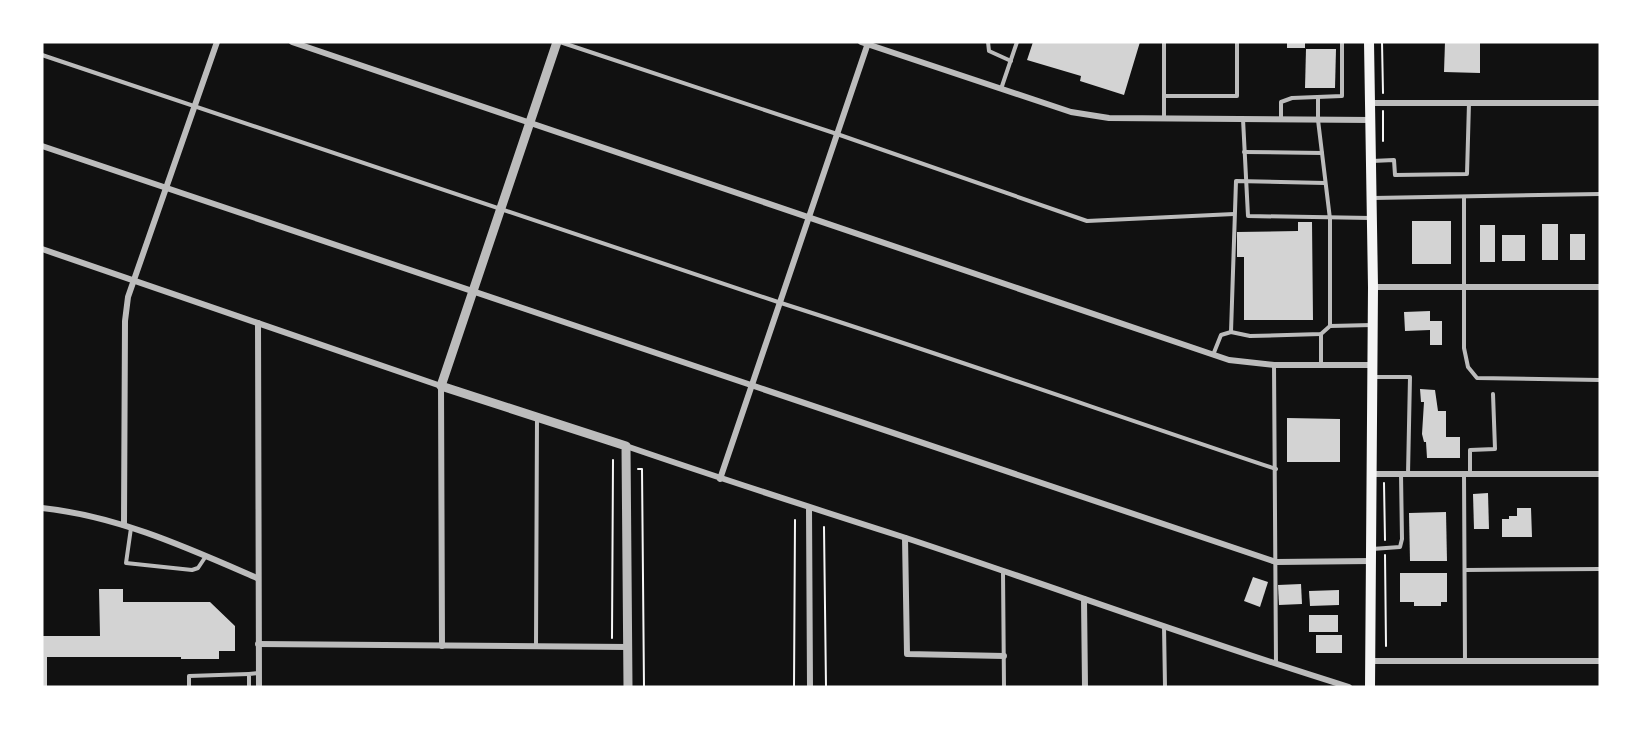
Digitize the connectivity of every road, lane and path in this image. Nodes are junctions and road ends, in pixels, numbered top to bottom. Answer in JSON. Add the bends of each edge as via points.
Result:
{"nodes":[{"id":1,"x":217,"y":42,"type":"edge"},
{"id":2,"x":292,"y":42,"type":"edge"},
{"id":3,"x":558,"y":42,"type":"edge"},
{"id":4,"x":988,"y":42,"type":"edge"},
{"id":5,"x":1017,"y":42,"type":"edge"},
{"id":6,"x":1164,"y":42,"type":"edge"},
{"id":7,"x":1236,"y":42,"type":"edge"},
{"id":8,"x":1342,"y":42,"type":"edge"},
{"id":9,"x":1369,"y":42,"type":"edge"},
{"id":10,"x":866,"y":43,"type":"edge"},
{"id":11,"x":42,"y":55,"type":"edge"},
{"id":12,"x":1011,"y":61,"type":"junction"},
{"id":13,"x":1002,"y":89,"type":"junction"},
{"id":14,"x":1164,"y":96,"type":"junction"},
{"id":15,"x":1318,"y":97,"type":"junction"},
{"id":16,"x":1371,"y":103,"type":"junction"},
{"id":17,"x":1468,"y":103,"type":"junction"},
{"id":18,"x":1600,"y":103,"type":"edge"},
{"id":19,"x":195,"y":107,"type":"junction"},
{"id":20,"x":1164,"y":119,"type":"junction"},
{"id":21,"x":1243,"y":119,"type":"junction"},
{"id":22,"x":1281,"y":120,"type":"junction"},
{"id":23,"x":1318,"y":120,"type":"junction"},
{"id":24,"x":1371,"y":120,"type":"junction"},
{"id":25,"x":530,"y":122,"type":"junction"},
{"id":26,"x":837,"y":134,"type":"junction"},
{"id":27,"x":42,"y":146,"type":"edge"},
{"id":28,"x":1244,"y":152,"type":"junction"},
{"id":29,"x":1322,"y":153,"type":"junction"},
{"id":30,"x":1371,"y":161,"type":"junction"},
{"id":31,"x":1246,"y":181,"type":"junction"},
{"id":32,"x":1325,"y":183,"type":"junction"},
{"id":33,"x":167,"y":187,"type":"junction"},
{"id":34,"x":1600,"y":194,"type":"edge"},
{"id":35,"x":1464,"y":197,"type":"junction"},
{"id":36,"x":1372,"y":198,"type":"junction"},
{"id":37,"x":502,"y":208,"type":"junction"},
{"id":38,"x":1234,"y":214,"type":"junction"},
{"id":39,"x":809,"y":217,"type":"junction"},
{"id":40,"x":1372,"y":218,"type":"junction"},
{"id":41,"x":1330,"y":219,"type":"junction"},
{"id":42,"x":42,"y":249,"type":"edge"},
{"id":43,"x":135,"y":281,"type":"junction"},
{"id":44,"x":1373,"y":287,"type":"junction"},
{"id":45,"x":1463,"y":287,"type":"junction"},
{"id":46,"x":1600,"y":287,"type":"edge"},
{"id":47,"x":474,"y":292,"type":"junction"},
{"id":48,"x":781,"y":303,"type":"junction"},
{"id":49,"x":258,"y":323,"type":"junction"},
{"id":50,"x":1373,"y":325,"type":"junction"},
{"id":51,"x":1330,"y":326,"type":"junction"},
{"id":52,"x":1230,"y":332,"type":"junction"},
{"id":53,"x":1321,"y":334,"type":"junction"},
{"id":54,"x":1213,"y":354,"type":"junction"},
{"id":55,"x":1274,"y":365,"type":"junction"},
{"id":56,"x":1322,"y":365,"type":"junction"},
{"id":57,"x":1373,"y":365,"type":"junction"},
{"id":58,"x":1372,"y":377,"type":"junction"},
{"id":59,"x":1600,"y":380,"type":"edge"},
{"id":60,"x":441,"y":386,"type":"junction"},
{"id":61,"x":753,"y":387,"type":"junction"},
{"id":62,"x":1494,"y":394,"type":"dead end"},
{"id":63,"x":537,"y":416,"type":"junction"},
{"id":64,"x":626,"y":446,"type":"junction"},
{"id":65,"x":613,"y":460,"type":"dead end"},
{"id":66,"x":636,"y":469,"type":"dead end"},
{"id":67,"x":1276,"y":469,"type":"junction"},
{"id":68,"x":1371,"y":474,"type":"junction"},
{"id":69,"x":1404,"y":474,"type":"junction"},
{"id":70,"x":1467,"y":474,"type":"junction"},
{"id":71,"x":1600,"y":474,"type":"edge"},
{"id":72,"x":720,"y":479,"type":"junction"},
{"id":73,"x":42,"y":508,"type":"edge"},
{"id":74,"x":809,"y":508,"type":"junction"},
{"id":75,"x":795,"y":520,"type":"dead end"},
{"id":76,"x":124,"y":525,"type":"junction"},
{"id":77,"x":824,"y":527,"type":"dead end"},
{"id":78,"x":131,"y":528,"type":"junction"},
{"id":79,"x":905,"y":538,"type":"junction"},
{"id":80,"x":1371,"y":549,"type":"junction"},
{"id":81,"x":206,"y":556,"type":"junction"},
{"id":82,"x":1371,"y":561,"type":"junction"},
{"id":83,"x":1276,"y":562,"type":"junction"},
{"id":84,"x":1600,"y":569,"type":"edge"},
{"id":85,"x":1465,"y":570,"type":"junction"},
{"id":86,"x":1003,"y":572,"type":"junction"},
{"id":87,"x":257,"y":578,"type":"junction"},
{"id":88,"x":1084,"y":599,"type":"junction"},
{"id":89,"x":1164,"y":626,"type":"junction"},
{"id":90,"x":612,"y":638,"type":"dead end"},
{"id":91,"x":258,"y":644,"type":"junction"},
{"id":92,"x":442,"y":646,"type":"junction"},
{"id":93,"x":536,"y":647,"type":"junction"},
{"id":94,"x":628,"y":648,"type":"junction"},
{"id":95,"x":1004,"y":656,"type":"junction"},
{"id":96,"x":1371,"y":661,"type":"junction"},
{"id":97,"x":1465,"y":661,"type":"junction"},
{"id":98,"x":1600,"y":661,"type":"edge"},
{"id":99,"x":1276,"y":664,"type":"junction"},
{"id":100,"x":258,"y":673,"type":"junction"},
{"id":101,"x":249,"y":674,"type":"junction"},
{"id":102,"x":189,"y":687,"type":"edge"},
{"id":103,"x":249,"y":687,"type":"edge"},
{"id":104,"x":259,"y":687,"type":"edge"},
{"id":105,"x":628,"y":687,"type":"edge"},
{"id":106,"x":644,"y":687,"type":"edge"},
{"id":107,"x":794,"y":687,"type":"edge"},
{"id":108,"x":810,"y":687,"type":"edge"},
{"id":109,"x":826,"y":687,"type":"edge"},
{"id":110,"x":1004,"y":687,"type":"edge"},
{"id":111,"x":1085,"y":687,"type":"edge"},
{"id":112,"x":1165,"y":687,"type":"edge"},
{"id":113,"x":1349,"y":687,"type":"edge"},
{"id":114,"x":1371,"y":687,"type":"edge"}],
"edges":[{"from":1,"to":19,"type":"street"},
{"from":2,"to":25,"type":"street"},
{"from":3,"to":25,"type":"street"},
{"from":3,"to":26,"type":"lane"},
{"from":4,"to":12,"type":"lane","via":[[989,51]]},
{"from":5,"to":12,"type":"lane"},
{"from":6,"to":14,"type":"lane"},
{"from":7,"to":14,"type":"lane","via":[[1237,96]]},
{"from":8,"to":15,"type":"lane","via":[[1342,96]]},
{"from":9,"to":16,"type":"main road"},
{"from":10,"to":13,"type":"street"},
{"from":10,"to":26,"type":"street"},
{"from":11,"to":19,"type":"lane"},
{"from":12,"to":13,"type":"lane"},
{"from":13,"to":20,"type":"street","via":[[1094,117]]},
{"from":14,"to":20,"type":"lane"},
{"from":15,"to":22,"type":"lane","via":[[1281,102]]},
{"from":15,"to":23,"type":"lane"},
{"from":16,"to":17,"type":"street"},
{"from":16,"to":24,"type":"main road"},
{"from":17,"to":18,"type":"street"},
{"from":17,"to":30,"type":"lane","via":[[1467,174],[1395,175],[1394,160]]},
{"from":19,"to":33,"type":"street"},
{"from":19,"to":37,"type":"lane"},
{"from":20,"to":21,"type":"street"},
{"from":21,"to":22,"type":"street"},
{"from":21,"to":28,"type":"lane"},
{"from":22,"to":23,"type":"street"},
{"from":23,"to":24,"type":"street"},
{"from":23,"to":29,"type":"lane"},
{"from":24,"to":30,"type":"main road"},
{"from":25,"to":37,"type":"street"},
{"from":25,"to":39,"type":"street"},
{"from":26,"to":38,"type":"lane","via":[[1088,221]]},
{"from":26,"to":39,"type":"street"},
{"from":27,"to":33,"type":"street"},
{"from":28,"to":29,"type":"lane"},
{"from":28,"to":31,"type":"lane"},
{"from":29,"to":32,"type":"lane"},
{"from":30,"to":36,"type":"main road"},
{"from":31,"to":32,"type":"lane"},
{"from":31,"to":38,"type":"lane","via":[[1236,181]]},
{"from":31,"to":41,"type":"lane","via":[[1248,216]]},
{"from":32,"to":41,"type":"lane"},
{"from":33,"to":43,"type":"street"},
{"from":33,"to":47,"type":"street"},
{"from":34,"to":35,"type":"lane"},
{"from":35,"to":36,"type":"lane"},
{"from":35,"to":45,"type":"lane"},
{"from":36,"to":40,"type":"main road"},
{"from":37,"to":47,"type":"street"},
{"from":37,"to":48,"type":"lane"},
{"from":38,"to":52,"type":"lane"},
{"from":39,"to":48,"type":"street"},
{"from":39,"to":54,"type":"street"},
{"from":40,"to":41,"type":"lane"},
{"from":40,"to":44,"type":"main road"},
{"from":41,"to":51,"type":"lane"},
{"from":42,"to":43,"type":"street"},
{"from":43,"to":49,"type":"street"},
{"from":43,"to":76,"type":"street","via":[[124,321]]},
{"from":44,"to":45,"type":"street"},
{"from":44,"to":50,"type":"main road"},
{"from":45,"to":46,"type":"street"},
{"from":45,"to":59,"type":"lane","via":[[1464,348],[1468,367],[1477,378]]},
{"from":47,"to":60,"type":"street"},
{"from":47,"to":61,"type":"street"},
{"from":48,"to":61,"type":"street"},
{"from":48,"to":67,"type":"lane"},
{"from":49,"to":60,"type":"street"},
{"from":49,"to":87,"type":"street"},
{"from":50,"to":51,"type":"lane"},
{"from":50,"to":57,"type":"main road"},
{"from":51,"to":53,"type":"lane"},
{"from":52,"to":53,"type":"lane","via":[[1250,336]]},
{"from":52,"to":54,"type":"lane","via":[[1221,335]]},
{"from":53,"to":56,"type":"lane"},
{"from":54,"to":55,"type":"street","via":[[1239,362]]},
{"from":55,"to":56,"type":"street"},
{"from":55,"to":67,"type":"lane"},
{"from":56,"to":57,"type":"street"},
{"from":57,"to":58,"type":"main road"},
{"from":58,"to":68,"type":"main road"},
{"from":58,"to":69,"type":"lane","via":[[1410,377]]},
{"from":60,"to":63,"type":"street"},
{"from":60,"to":92,"type":"street"},
{"from":61,"to":72,"type":"street"},
{"from":61,"to":83,"type":"street"},
{"from":62,"to":70,"type":"lane","via":[[1495,449],[1470,450]]},
{"from":63,"to":64,"type":"street"},
{"from":63,"to":93,"type":"lane"},
{"from":64,"to":72,"type":"street"},
{"from":64,"to":94,"type":"street"},
{"from":65,"to":90,"type":"path"},
{"from":66,"to":106,"type":"path","via":[[642,469]]},
{"from":67,"to":83,"type":"lane"},
{"from":68,"to":69,"type":"street"},
{"from":68,"to":80,"type":"main road"},
{"from":69,"to":70,"type":"street"},
{"from":69,"to":80,"type":"lane","via":[[1400,547]]},
{"from":70,"to":71,"type":"street"},
{"from":70,"to":85,"type":"lane"},
{"from":72,"to":74,"type":"street"},
{"from":73,"to":76,"type":"street"},
{"from":74,"to":79,"type":"street"},
{"from":74,"to":108,"type":"street"},
{"from":75,"to":107,"type":"path"},
{"from":76,"to":78,"type":"street"},
{"from":77,"to":109,"type":"path"},
{"from":78,"to":81,"type":"street"},
{"from":78,"to":81,"type":"lane","via":[[126,563],[192,570]]},
{"from":79,"to":86,"type":"street"},
{"from":79,"to":95,"type":"street","via":[[907,654]]},
{"from":80,"to":82,"type":"main road"},
{"from":81,"to":87,"type":"street"},
{"from":82,"to":83,"type":"street"},
{"from":82,"to":96,"type":"main road"},
{"from":83,"to":99,"type":"lane"},
{"from":84,"to":85,"type":"lane"},
{"from":85,"to":97,"type":"lane"},
{"from":86,"to":88,"type":"street"},
{"from":86,"to":95,"type":"lane"},
{"from":87,"to":91,"type":"street"},
{"from":88,"to":89,"type":"street"},
{"from":88,"to":111,"type":"street"},
{"from":89,"to":99,"type":"street"},
{"from":89,"to":112,"type":"lane"},
{"from":91,"to":92,"type":"street"},
{"from":91,"to":100,"type":"street"},
{"from":92,"to":93,"type":"street"},
{"from":93,"to":94,"type":"street"},
{"from":94,"to":105,"type":"street"},
{"from":95,"to":110,"type":"lane"},
{"from":96,"to":97,"type":"street"},
{"from":96,"to":114,"type":"main road"},
{"from":97,"to":98,"type":"street"},
{"from":99,"to":113,"type":"street"},
{"from":100,"to":101,"type":"lane"},
{"from":100,"to":104,"type":"street"},
{"from":101,"to":102,"type":"lane","via":[[189,676]]},
{"from":101,"to":103,"type":"lane"}]}
